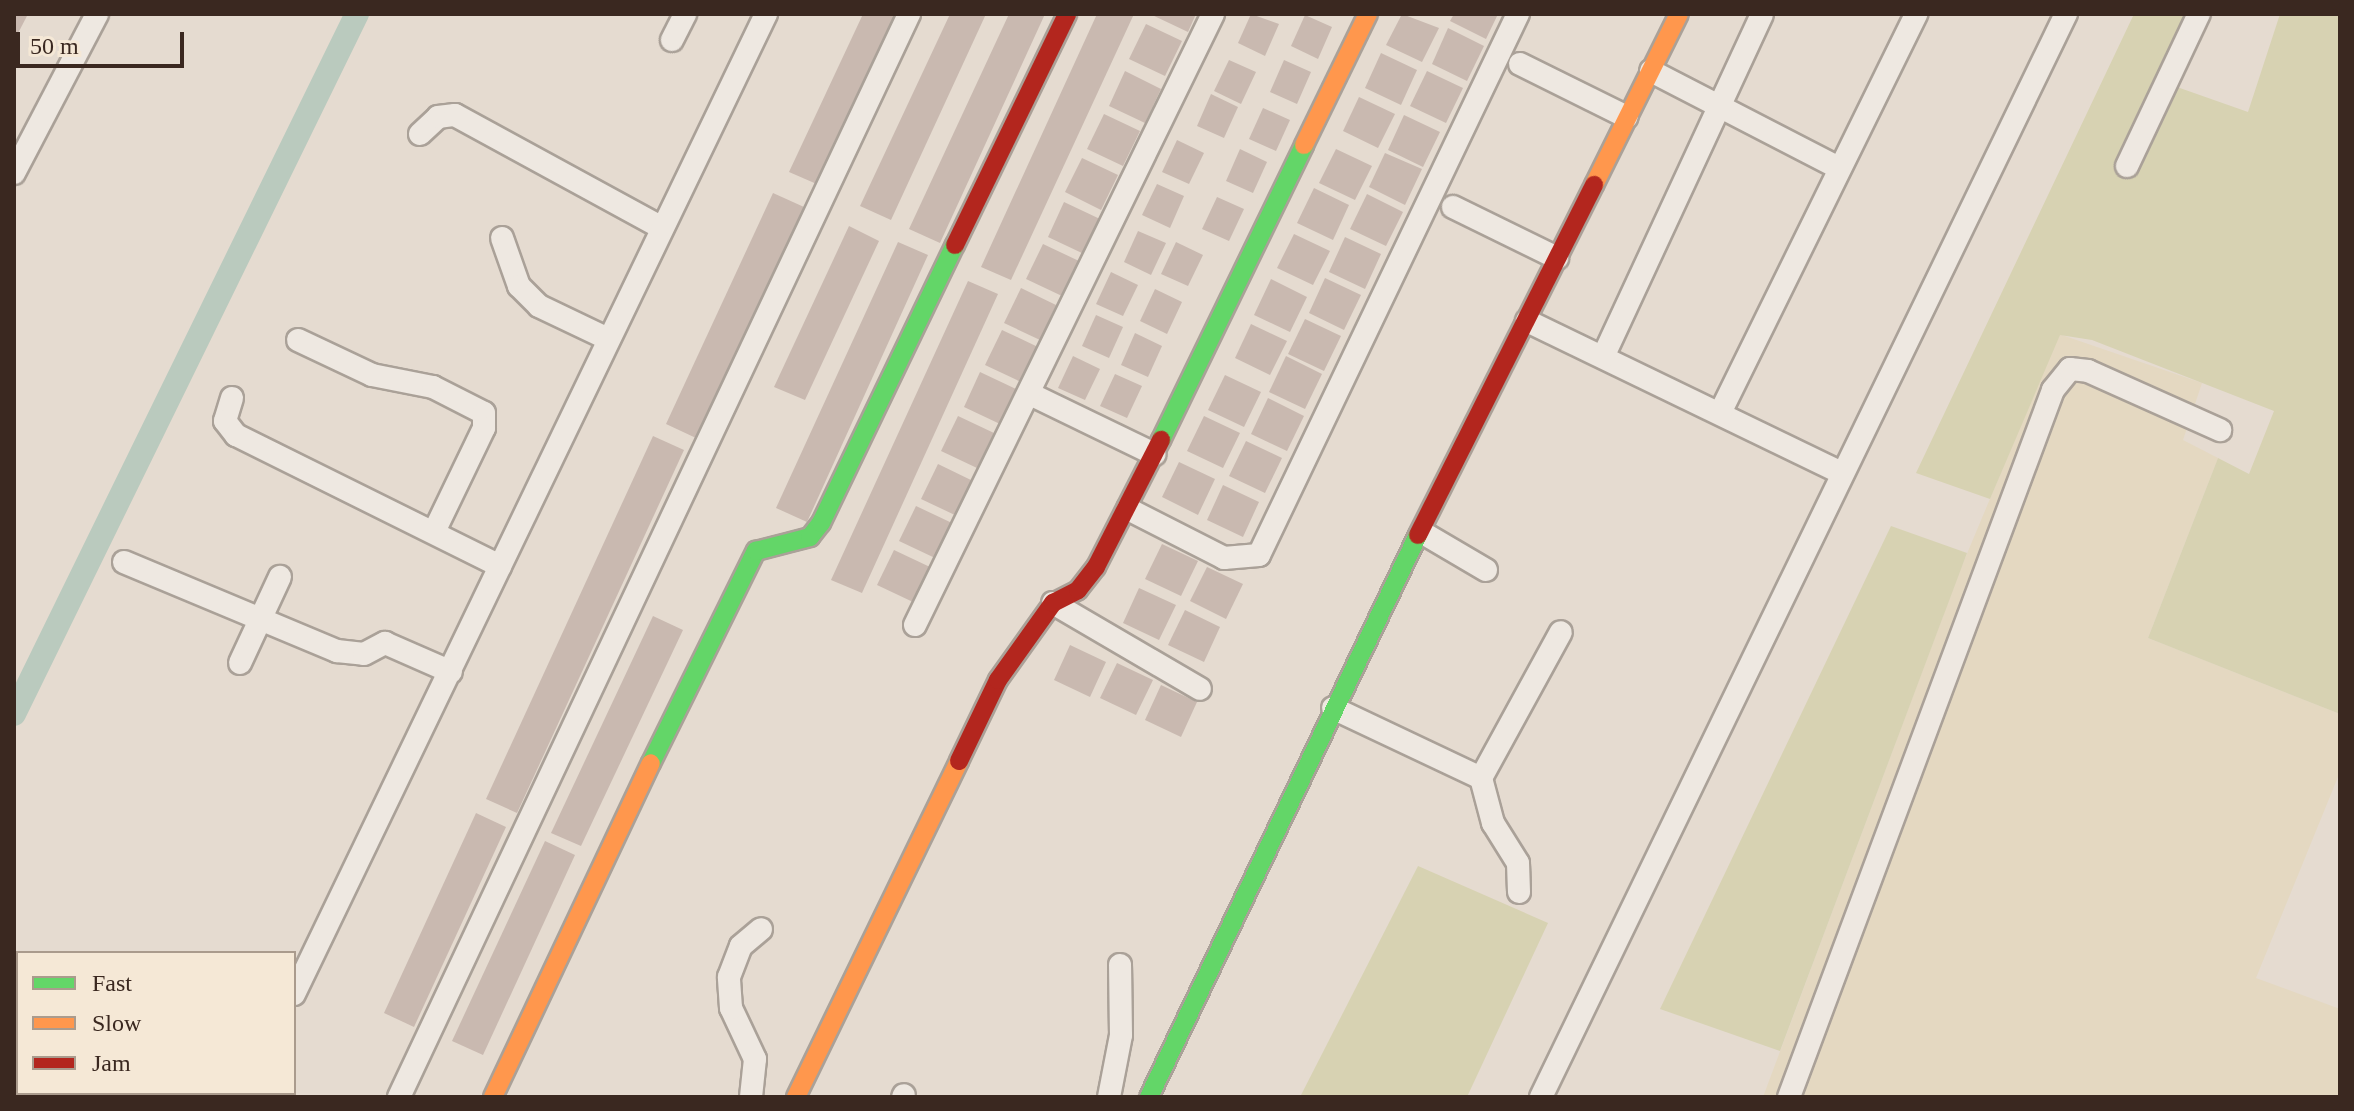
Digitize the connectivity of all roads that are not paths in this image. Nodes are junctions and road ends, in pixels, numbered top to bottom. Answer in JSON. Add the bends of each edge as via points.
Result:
{"nodes":[{"id":1,"x":97,"y":14,"type":"edge"},
{"id":2,"x":685,"y":14,"type":"edge"},
{"id":3,"x":766,"y":14,"type":"edge"},
{"id":4,"x":909,"y":14,"type":"edge"},
{"id":5,"x":1067,"y":14,"type":"edge"},
{"id":6,"x":1213,"y":14,"type":"edge"},
{"id":7,"x":1368,"y":14,"type":"edge"},
{"id":8,"x":1518,"y":14,"type":"edge"},
{"id":9,"x":1679,"y":14,"type":"edge"},
{"id":10,"x":1762,"y":14,"type":"edge"},
{"id":11,"x":1916,"y":14,"type":"edge"},
{"id":12,"x":2066,"y":14,"type":"edge"},
{"id":13,"x":2199,"y":14,"type":"edge"},
{"id":14,"x":672,"y":40,"type":"dead end"},
{"id":15,"x":1520,"y":64,"type":"dead end"},
{"id":16,"x":1651,"y":71,"type":"junction"},
{"id":17,"x":1718,"y":106,"type":"junction"},
{"id":18,"x":1627,"y":117,"type":"junction"},
{"id":19,"x":420,"y":134,"type":"dead end"},
{"id":20,"x":2127,"y":166,"type":"dead end"},
{"id":21,"x":1839,"y":168,"type":"junction"},
{"id":22,"x":14,"y":173,"type":"edge"},
{"id":23,"x":1453,"y":207,"type":"dead end"},
{"id":24,"x":662,"y":228,"type":"junction"},
{"id":25,"x":502,"y":238,"type":"dead end"},
{"id":26,"x":1557,"y":258,"type":"junction"},
{"id":27,"x":1527,"y":321,"type":"junction"},
{"id":28,"x":606,"y":338,"type":"junction"},
{"id":29,"x":298,"y":340,"type":"dead end"},
{"id":30,"x":1603,"y":357,"type":"junction"},
{"id":31,"x":1032,"y":395,"type":"junction"},
{"id":32,"x":232,"y":398,"type":"dead end"},
{"id":33,"x":1720,"y":413,"type":"junction"},
{"id":34,"x":2220,"y":430,"type":"dead end"},
{"id":35,"x":1154,"y":454,"type":"junction"},
{"id":36,"x":1841,"y":473,"type":"junction"},
{"id":37,"x":1128,"y":509,"type":"junction"},
{"id":38,"x":435,"y":530,"type":"junction"},
{"id":39,"x":1423,"y":533,"type":"junction"},
{"id":40,"x":124,"y":562,"type":"dead end"},
{"id":41,"x":500,"y":566,"type":"junction"},
{"id":42,"x":1486,"y":570,"type":"dead end"},
{"id":43,"x":280,"y":577,"type":"dead end"},
{"id":44,"x":1053,"y":603,"type":"junction"},
{"id":45,"x":263,"y":618,"type":"junction"},
{"id":46,"x":915,"y":625,"type":"dead end"},
{"id":47,"x":1561,"y":632,"type":"dead end"},
{"id":48,"x":240,"y":663,"type":"dead end"},
{"id":49,"x":451,"y":672,"type":"junction"},
{"id":50,"x":1200,"y":689,"type":"dead end"},
{"id":51,"x":1333,"y":708,"type":"junction"},
{"id":52,"x":1481,"y":778,"type":"junction"},
{"id":53,"x":1519,"y":892,"type":"dead end"},
{"id":54,"x":761,"y":929,"type":"dead end"},
{"id":55,"x":1120,"y":965,"type":"dead end"},
{"id":56,"x":296,"y":990,"type":"edge"},
{"id":57,"x":14,"y":1095,"type":"edge"},
{"id":58,"x":27,"y":1097,"type":"edge"},
{"id":59,"x":399,"y":1097,"type":"edge"},
{"id":60,"x":493,"y":1097,"type":"edge"},
{"id":61,"x":751,"y":1097,"type":"edge"},
{"id":62,"x":796,"y":1097,"type":"edge"},
{"id":63,"x":1109,"y":1097,"type":"edge"},
{"id":64,"x":1149,"y":1097,"type":"edge"},
{"id":65,"x":1541,"y":1097,"type":"edge"},
{"id":66,"x":1789,"y":1097,"type":"edge"}],
"edges":[{"from":1,"to":22,"type":"street"},
{"from":2,"to":14,"type":"street"},
{"from":3,"to":24,"type":"street"},
{"from":4,"to":59,"type":"street"},
{"from":5,"to":60,"type":"street","via":[[821,523],[810,537],[756,551],[744,568]]},
{"from":6,"to":31,"type":"street"},
{"from":7,"to":35,"type":"street"},
{"from":8,"to":37,"type":"street","via":[[1259,555],[1224,558]]},
{"from":9,"to":16,"type":"street"},
{"from":10,"to":17,"type":"street"},
{"from":11,"to":21,"type":"street"},
{"from":12,"to":36,"type":"street"},
{"from":13,"to":20,"type":"street"},
{"from":15,"to":18,"type":"street"},
{"from":16,"to":17,"type":"street"},
{"from":16,"to":18,"type":"street"},
{"from":17,"to":21,"type":"street"},
{"from":17,"to":30,"type":"street"},
{"from":18,"to":26,"type":"street"},
{"from":19,"to":24,"type":"street","via":[[438,117],[455,115]]},
{"from":21,"to":33,"type":"street"},
{"from":23,"to":26,"type":"street"},
{"from":24,"to":28,"type":"street"},
{"from":25,"to":28,"type":"street","via":[[519,286],[539,306]]},
{"from":26,"to":27,"type":"street"},
{"from":27,"to":30,"type":"street"},
{"from":27,"to":39,"type":"street"},
{"from":28,"to":41,"type":"street"},
{"from":29,"to":38,"type":"street","via":[[372,375],[433,387],[484,413],[484,428]]},
{"from":30,"to":33,"type":"street"},
{"from":31,"to":35,"type":"street"},
{"from":31,"to":46,"type":"street"},
{"from":32,"to":38,"type":"street","via":[[225,421],[236,435]]},
{"from":33,"to":36,"type":"street"},
{"from":34,"to":66,"type":"street","via":[[2088,371],[2070,369],[2053,390]]},
{"from":35,"to":37,"type":"street"},
{"from":36,"to":65,"type":"street"},
{"from":37,"to":44,"type":"street","via":[[1087,579]]},
{"from":38,"to":41,"type":"street"},
{"from":39,"to":42,"type":"street"},
{"from":39,"to":51,"type":"street"},
{"from":40,"to":45,"type":"street"},
{"from":41,"to":49,"type":"street"},
{"from":43,"to":45,"type":"street"},
{"from":44,"to":50,"type":"street"},
{"from":44,"to":62,"type":"street","via":[[998,680]]},
{"from":45,"to":48,"type":"street"},
{"from":45,"to":49,"type":"street","via":[[337,651],[364,654],[385,643]]},
{"from":47,"to":52,"type":"street"},
{"from":49,"to":56,"type":"street"},
{"from":51,"to":52,"type":"street"},
{"from":51,"to":64,"type":"street"},
{"from":52,"to":53,"type":"street","via":[[1493,823],[1518,863]]},
{"from":54,"to":61,"type":"street","via":[[741,946],[729,977],[731,1008],[755,1059]]},
{"from":55,"to":63,"type":"street","via":[[1121,1035]]},
{"from":57,"to":58,"type":"street"}]}
